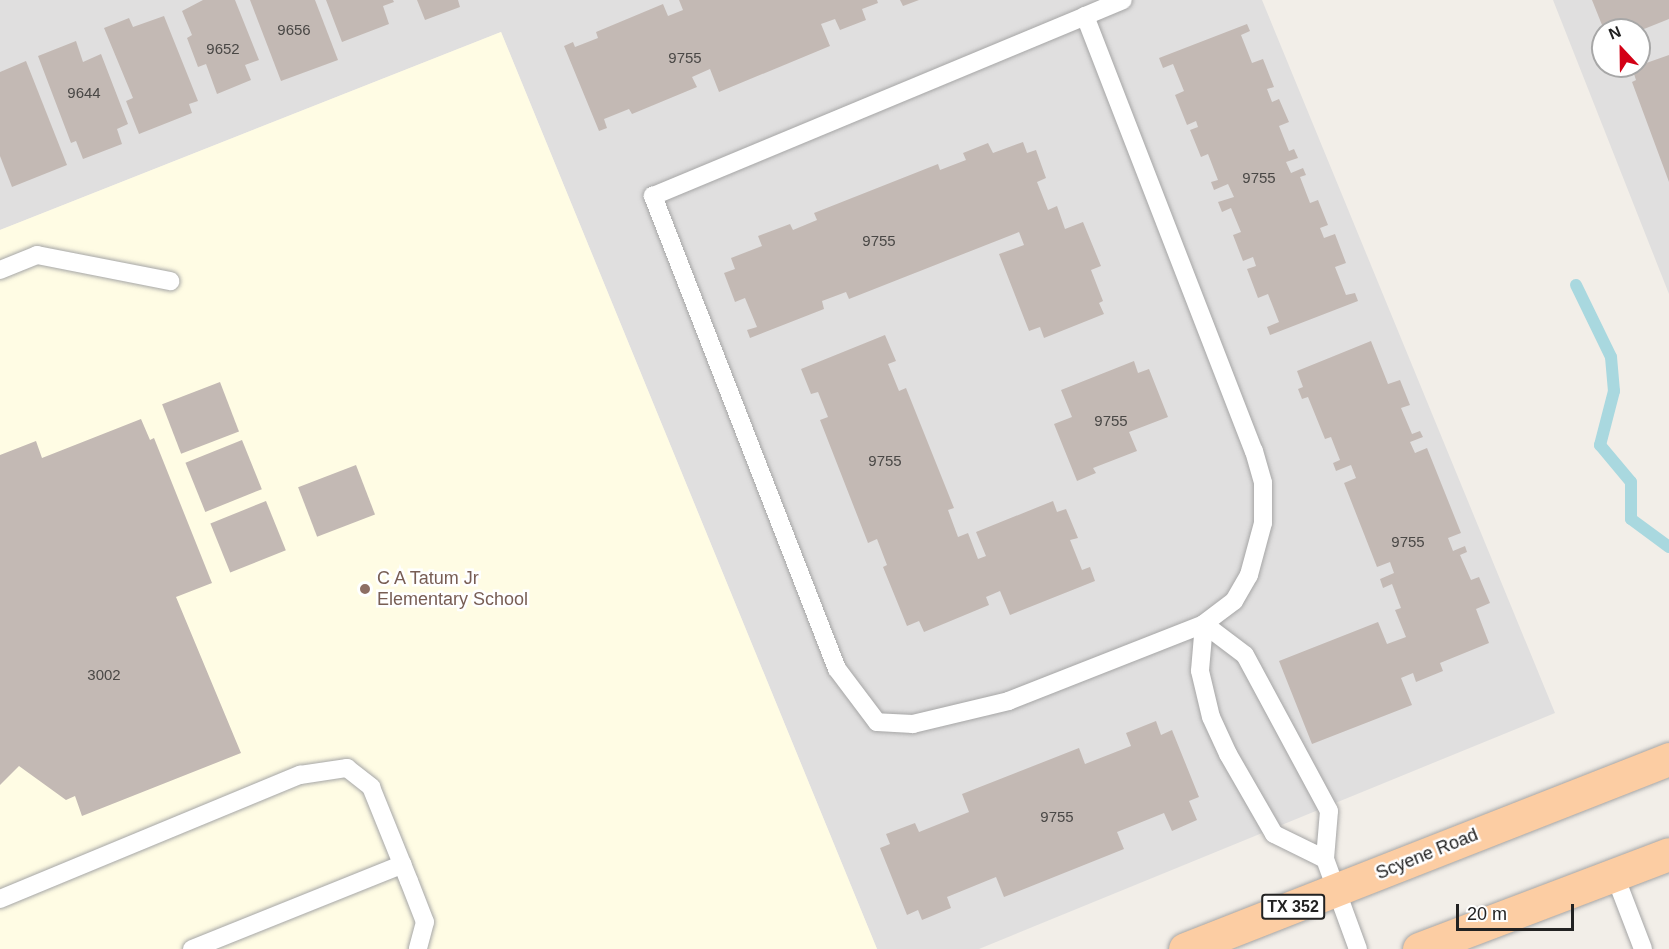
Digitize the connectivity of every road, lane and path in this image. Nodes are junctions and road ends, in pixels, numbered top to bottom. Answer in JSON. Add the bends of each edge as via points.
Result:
{"nodes":[{"id":1,"x":1123,"y":0,"type":"edge"},
{"id":2,"x":1085,"y":16,"type":"junction"},
{"id":3,"x":0,"y":270,"type":"edge"},
{"id":4,"x":170,"y":281,"type":"dead end"},
{"id":5,"x":1204,"y":624,"type":"junction"},
{"id":6,"x":1669,"y":759,"type":"edge"},
{"id":7,"x":1669,"y":854,"type":"edge"},
{"id":8,"x":1325,"y":859,"type":"junction"},
{"id":9,"x":403,"y":864,"type":"junction"},
{"id":10,"x":1615,"y":876,"type":"junction"},
{"id":11,"x":1336,"y":890,"type":"junction"},
{"id":12,"x":0,"y":899,"type":"edge"},
{"id":13,"x":192,"y":949,"type":"edge"},
{"id":14,"x":418,"y":949,"type":"edge"},
{"id":15,"x":1185,"y":949,"type":"edge"},
{"id":16,"x":1358,"y":949,"type":"edge"},
{"id":17,"x":1419,"y":949,"type":"edge"},
{"id":18,"x":1643,"y":949,"type":"edge"}],
"edges":[{"from":1,"to":2,"type":"lane"},
{"from":2,"to":5,"type":"lane","via":[[1250,440],[1263,483],[1263,523],[1249,575],[1234,601]]},
{"from":2,"to":5,"type":"lane","via":[[652,196],[837,669],[877,722],[913,724],[1009,701]]},
{"from":3,"to":4,"type":"lane","via":[[37,255]]},
{"from":5,"to":8,"type":"lane","via":[[1245,655],[1300,751],[1329,811]]},
{"from":5,"to":8,"type":"lane","via":[[1200,670],[1211,717],[1228,754],[1274,834]]},
{"from":6,"to":11,"type":"main road","name":"Scyene Road","number":"TX 352"},
{"from":7,"to":10,"type":"main road"},
{"from":8,"to":11,"type":"lane"},
{"from":9,"to":12,"type":"lane","via":[[371,788],[346,768],[323,769],[300,775]]},
{"from":9,"to":13,"type":"lane"},
{"from":9,"to":14,"type":"lane","via":[[425,922]]},
{"from":10,"to":17,"type":"main road"},
{"from":10,"to":18,"type":"lane"},
{"from":11,"to":15,"type":"main road","name":"Scyene Road","number":"TX 352"},
{"from":11,"to":16,"type":"lane"}]}
